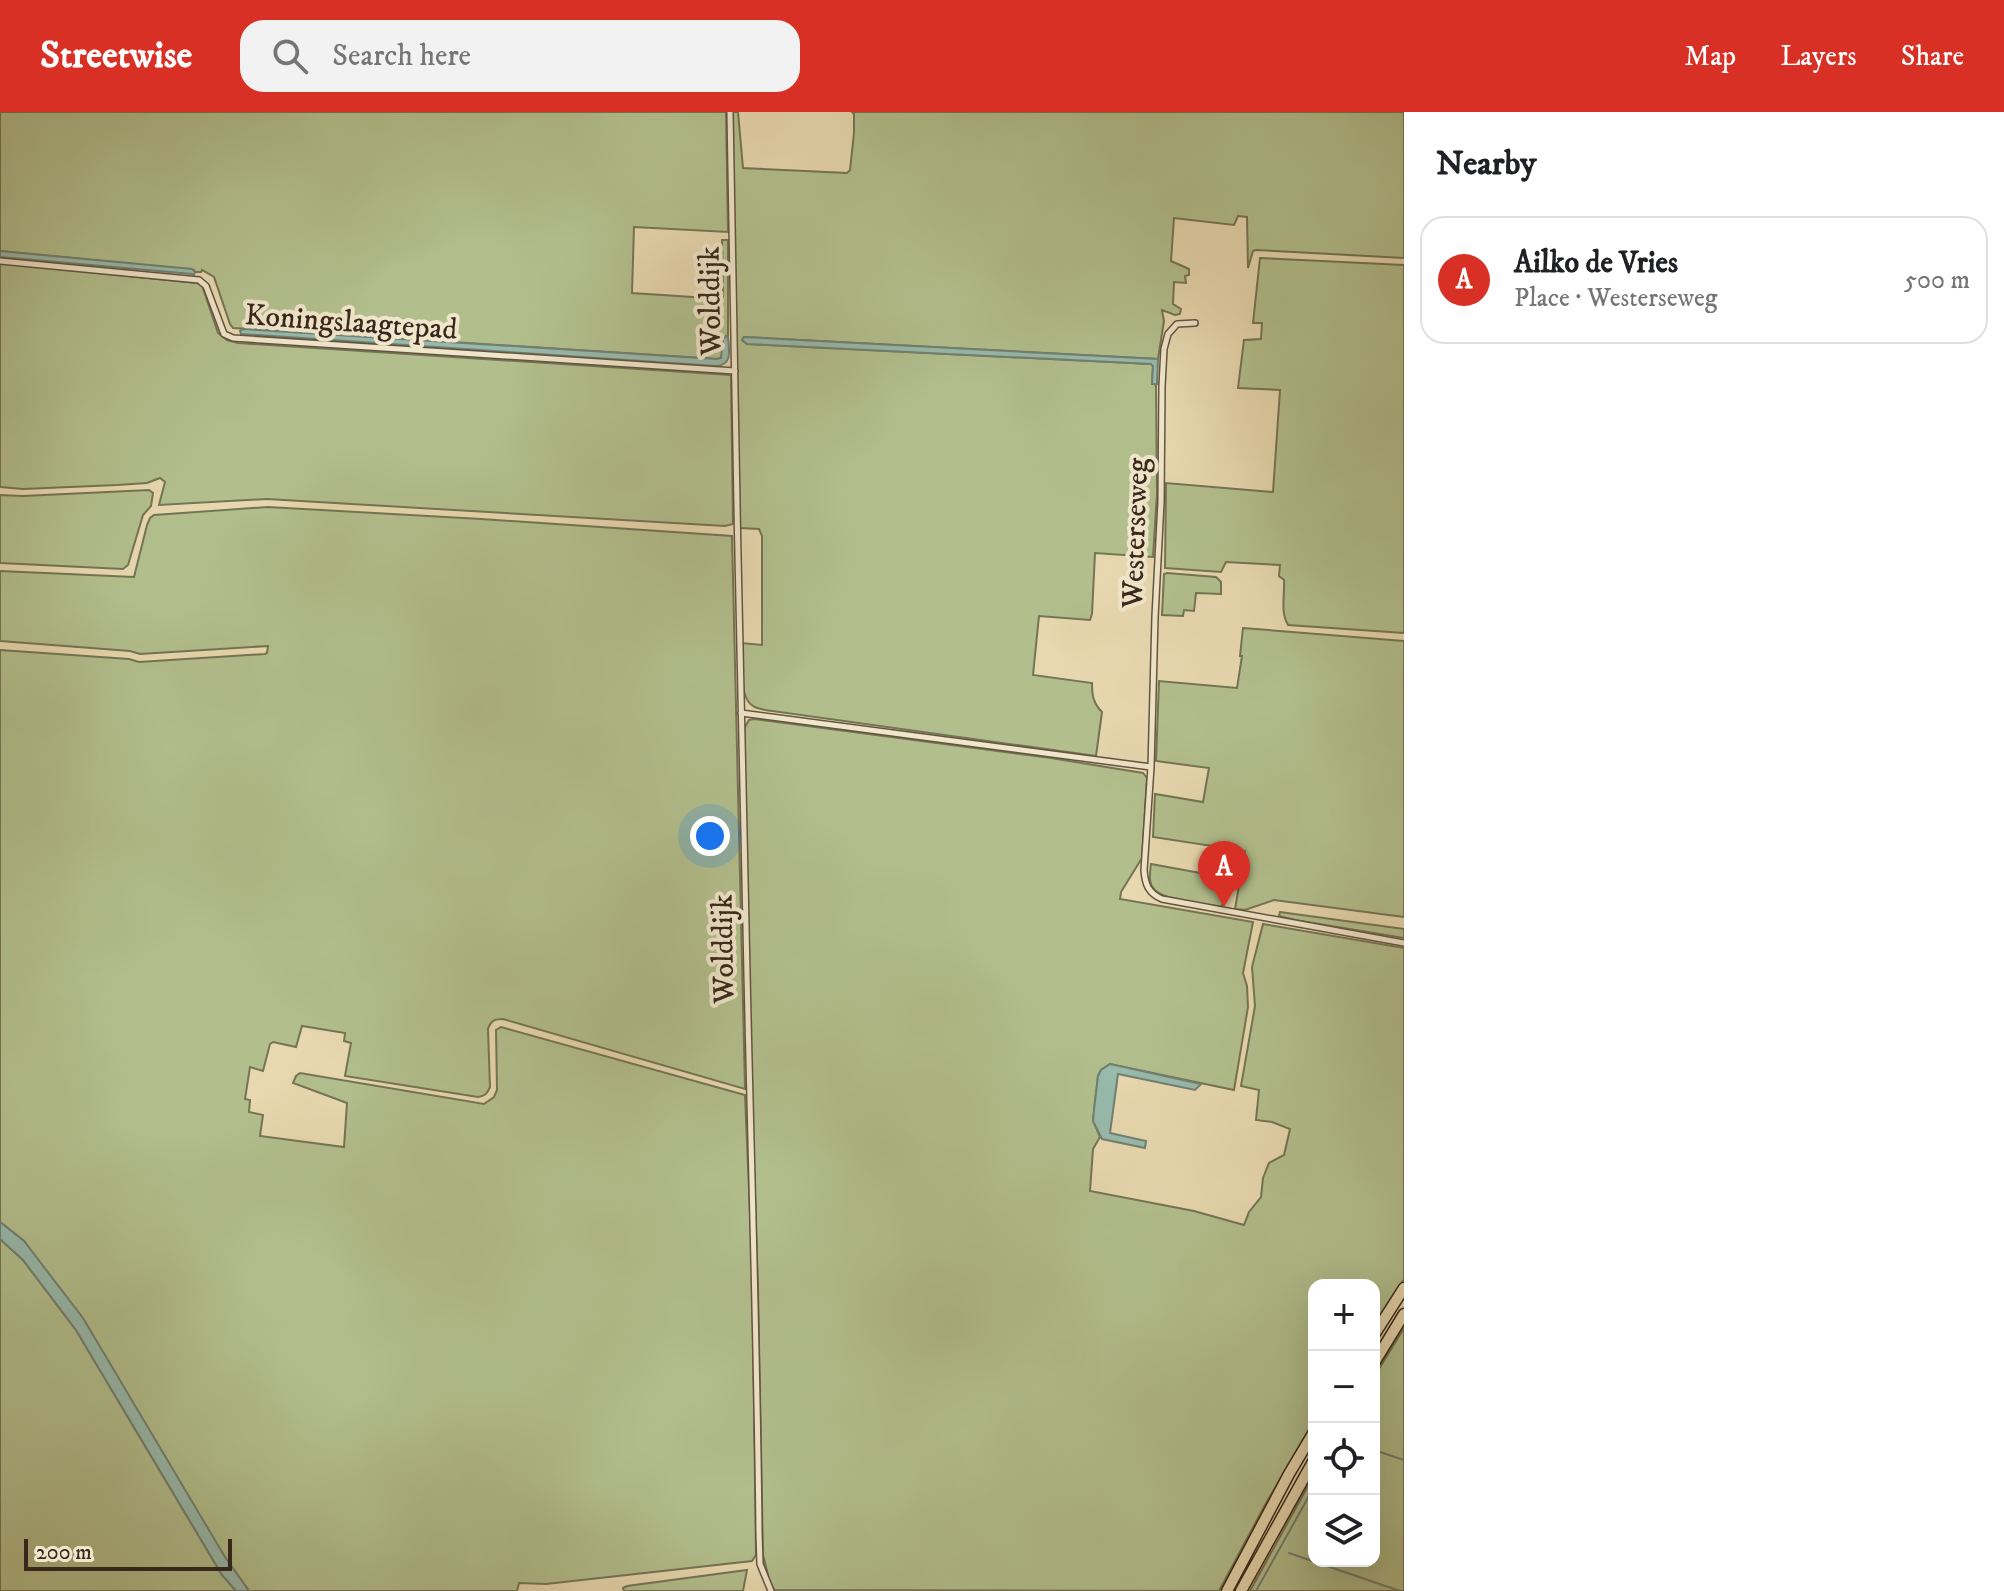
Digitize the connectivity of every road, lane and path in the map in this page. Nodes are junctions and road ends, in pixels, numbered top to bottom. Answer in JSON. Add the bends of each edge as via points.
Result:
{"nodes":[{"id":1,"x":730,"y":112,"type":"edge"},
{"id":2,"x":0,"y":261,"type":"edge"},
{"id":3,"x":1195,"y":323,"type":"dead end"},
{"id":4,"x":735,"y":371,"type":"junction"},
{"id":5,"x":741,"y":713,"type":"junction"},
{"id":6,"x":1151,"y":767,"type":"junction"},
{"id":7,"x":1404,"y":943,"type":"edge"},
{"id":8,"x":1404,"y":1288,"type":"edge"},
{"id":9,"x":1404,"y":1314,"type":"edge"},
{"id":10,"x":1380,"y":1326,"type":"edge"},
{"id":11,"x":1380,"y":1353,"type":"edge"},
{"id":12,"x":1308,"y":1442,"type":"edge"},
{"id":13,"x":1308,"y":1471,"type":"edge"},
{"id":14,"x":771,"y":1591,"type":"edge"},
{"id":15,"x":1227,"y":1591,"type":"edge"},
{"id":16,"x":1241,"y":1591,"type":"edge"}],
"edges":[{"from":1,"to":4,"type":"street","name":"Wolddijk"},
{"from":2,"to":4,"type":"street","name":"Koningslaagtepad","via":[[199,280],[224,334],[233,338]]},
{"from":3,"to":6,"type":"street","name":"Westerseweg","via":[[1177,324],[1164,349]]},
{"from":4,"to":5,"type":"street","name":"Wolddijk"},
{"from":5,"to":6,"type":"street"},
{"from":5,"to":14,"type":"street","name":"Wolddijk","via":[[760,1564]]},
{"from":6,"to":7,"type":"street","name":"Westerseweg","via":[[1144,878],[1156,896]]},
{"from":8,"to":10,"type":"highway"},
{"from":9,"to":11,"type":"highway"},
{"from":12,"to":15,"type":"highway"},
{"from":13,"to":16,"type":"highway"}]}
